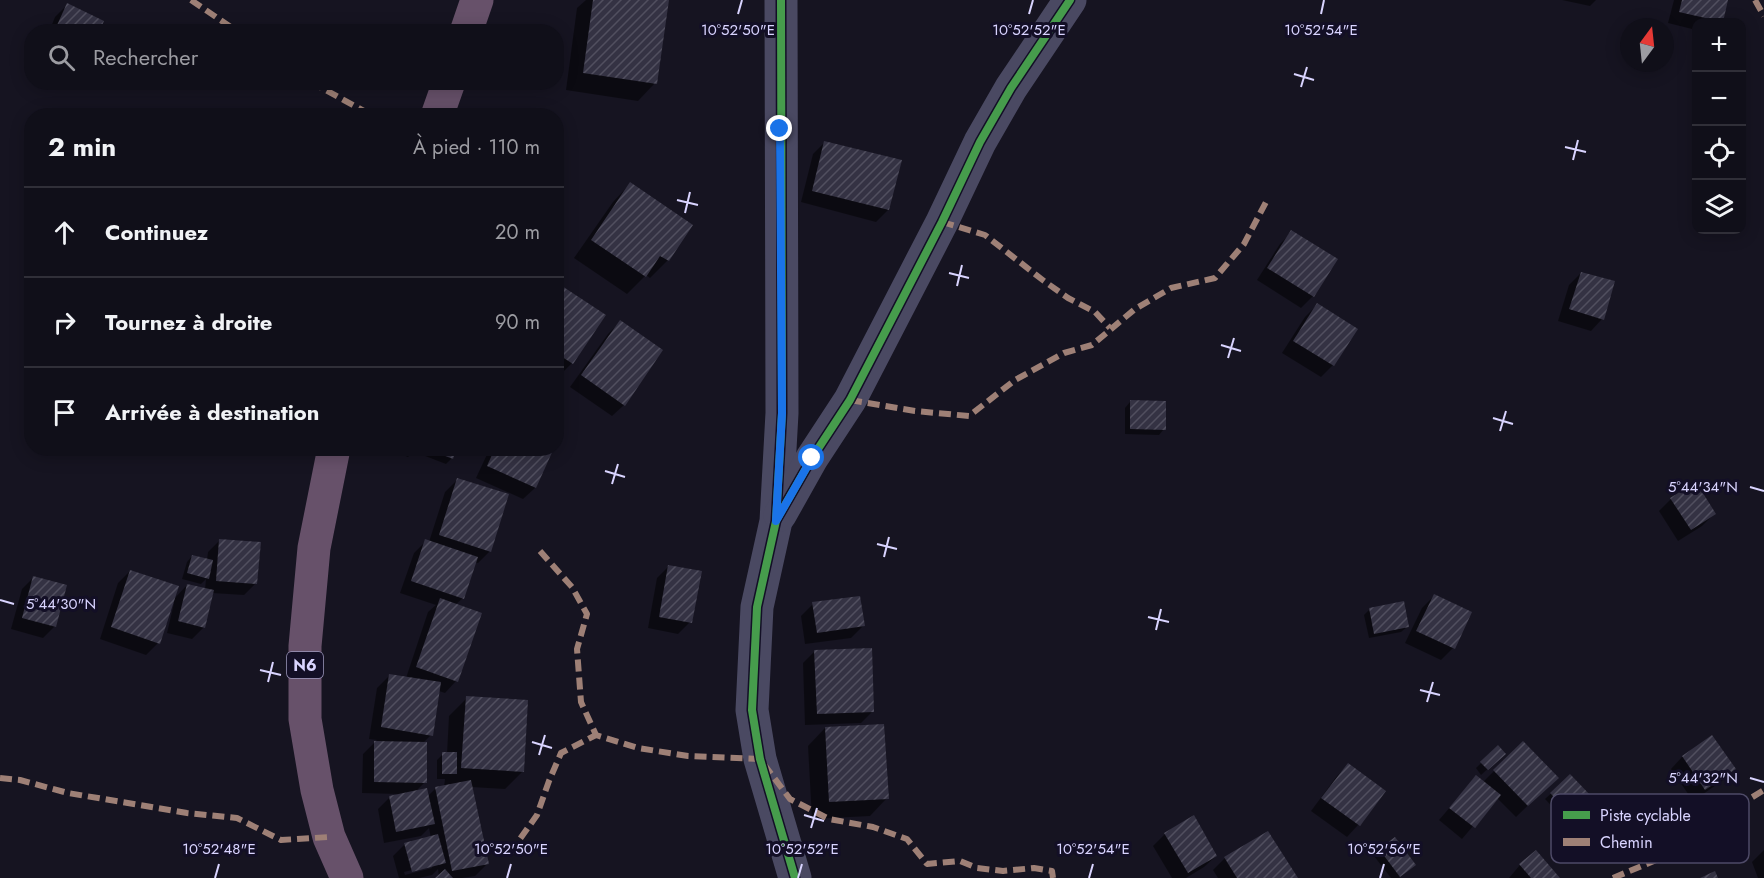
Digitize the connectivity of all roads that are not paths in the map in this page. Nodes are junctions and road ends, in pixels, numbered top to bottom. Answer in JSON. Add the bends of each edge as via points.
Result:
{"nodes":[{"id":1,"x":477,"y":0,"type":"edge"},
{"id":2,"x":781,"y":0,"type":"edge"},
{"id":3,"x":1070,"y":0,"type":"edge"},
{"id":4,"x":469,"y":24,"type":"edge"},
{"id":5,"x":445,"y":90,"type":"edge"},
{"id":6,"x":440,"y":108,"type":"edge"},
{"id":7,"x":332,"y":456,"type":"edge"},
{"id":8,"x":776,"y":521,"type":"junction"},
{"id":9,"x":347,"y":878,"type":"edge"},
{"id":10,"x":795,"y":878,"type":"edge"}],
"edges":[{"from":1,"to":4,"type":"highway"},
{"from":2,"to":8,"type":"street","via":[[782,413]]},
{"from":3,"to":8,"type":"street","via":[[980,142],[850,400]]},
{"from":5,"to":6,"type":"highway"},
{"from":7,"to":9,"type":"highway","number":"N6","via":[[314,548],[305,646],[305,719],[329,837]]},
{"from":8,"to":10,"type":"street","via":[[757,607],[752,710],[760,759]]}]}
